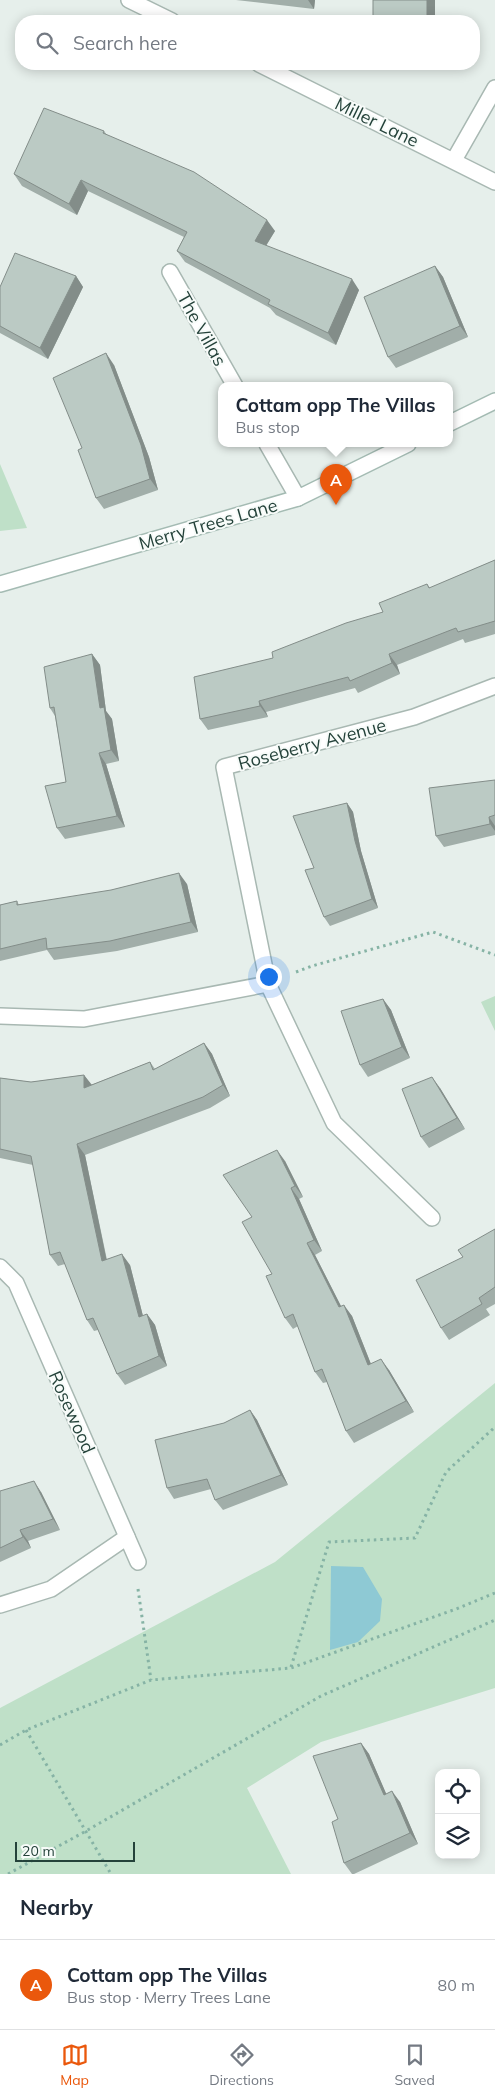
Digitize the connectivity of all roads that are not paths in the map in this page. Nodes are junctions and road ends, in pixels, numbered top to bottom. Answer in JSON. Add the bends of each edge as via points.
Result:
{"nodes":[{"id":1,"x":129,"y":0,"type":"edge"},
{"id":2,"x":160,"y":15,"type":"edge"},
{"id":3,"x":271,"y":70,"type":"edge"},
{"id":4,"x":495,"y":88,"type":"edge"},
{"id":5,"x":454,"y":160,"type":"junction"},
{"id":6,"x":495,"y":182,"type":"edge"},
{"id":7,"x":170,"y":272,"type":"dead end"},
{"id":8,"x":232,"y":382,"type":"edge"},
{"id":9,"x":495,"y":401,"type":"edge"},
{"id":10,"x":453,"y":422,"type":"edge"},
{"id":11,"x":269,"y":447,"type":"edge"},
{"id":12,"x":402,"y":447,"type":"edge"},
{"id":13,"x":298,"y":498,"type":"junction"},
{"id":14,"x":0,"y":584,"type":"edge"},
{"id":15,"x":495,"y":686,"type":"edge"},
{"id":16,"x":268,"y":984,"type":"junction"},
{"id":17,"x":0,"y":1016,"type":"edge"},
{"id":18,"x":432,"y":1218,"type":"dead end"},
{"id":19,"x":0,"y":1267,"type":"edge"},
{"id":20,"x":127,"y":1537,"type":"junction"},
{"id":21,"x":138,"y":1562,"type":"road end"},
{"id":22,"x":0,"y":1605,"type":"edge"}],
"edges":[{"from":1,"to":2,"type":"street"},
{"from":3,"to":5,"type":"street","name":"Miller Lane"},
{"from":4,"to":5,"type":"street"},
{"from":5,"to":6,"type":"street","name":"Miller Lane"},
{"from":7,"to":8,"type":"street","name":"The Villas"},
{"from":9,"to":10,"type":"street"},
{"from":11,"to":13,"type":"street"},
{"from":12,"to":13,"type":"street","name":"Merry Trees Lane"},
{"from":13,"to":14,"type":"street","name":"Merry Trees Lane"},
{"from":15,"to":16,"type":"street","name":"Roseberry Avenue","via":[[414,717],[224,767]]},
{"from":16,"to":17,"type":"street","via":[[84,1019]]},
{"from":16,"to":18,"type":"street","name":"Roseberry Avenue","via":[[334,1123]]},
{"from":19,"to":20,"type":"street","name":"Rosewood","via":[[16,1283]]},
{"from":20,"to":21,"type":"street","name":"Rosewood"},
{"from":20,"to":22,"type":"street","via":[[51,1589]]}]}
